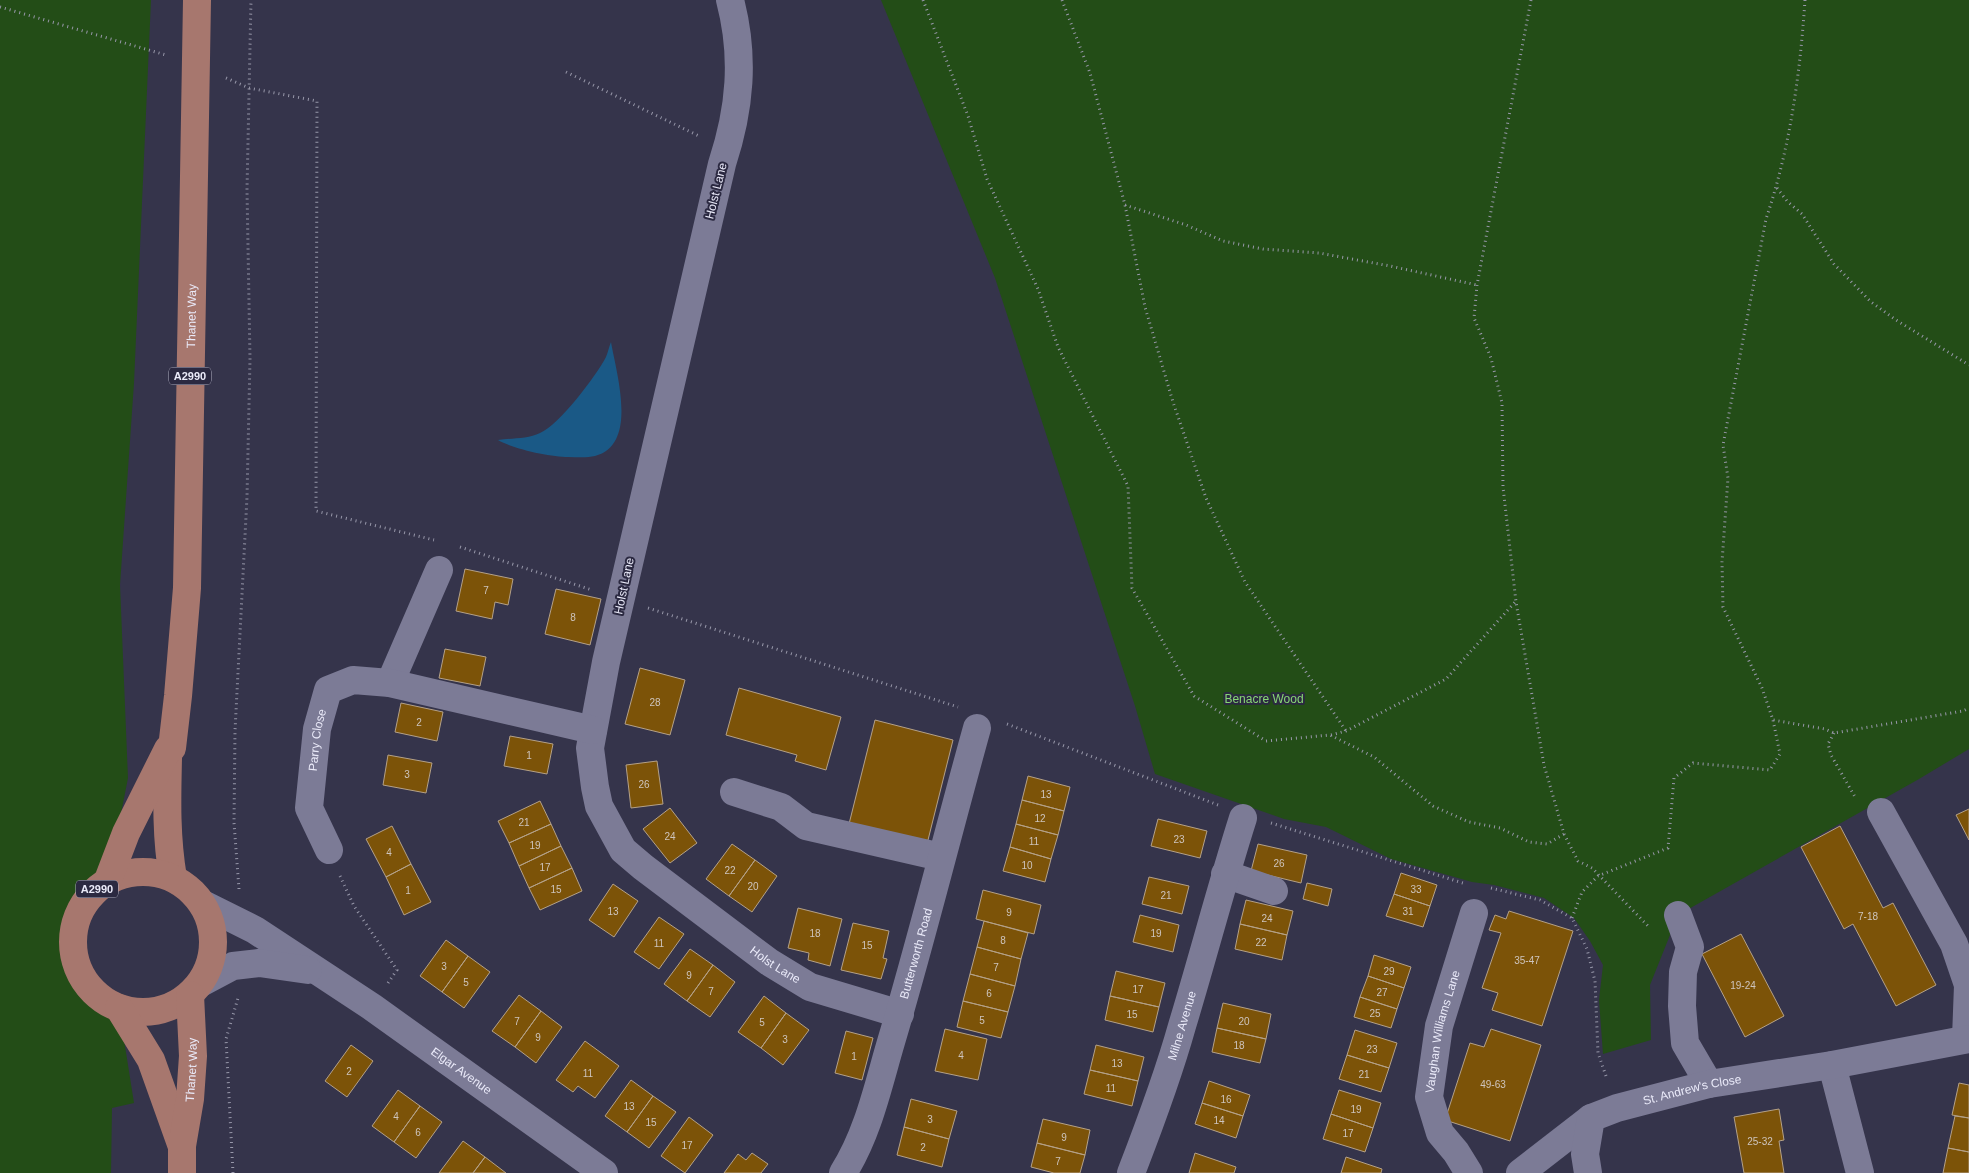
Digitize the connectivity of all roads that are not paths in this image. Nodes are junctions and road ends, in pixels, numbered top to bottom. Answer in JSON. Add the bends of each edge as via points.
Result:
{"nodes":[{"id":1,"x":197,"y":0,"type":"edge"},
{"id":2,"x":730,"y":0,"type":"edge"},
{"id":3,"x":439,"y":570,"type":"dead end"},
{"id":4,"x":390,"y":683,"type":"junction"},
{"id":5,"x":980,"y":719,"type":"road end"},
{"id":6,"x":593,"y":730,"type":"junction"},
{"id":7,"x":168,"y":749,"type":"junction"},
{"id":8,"x":734,"y":792,"type":"dead end"},
{"id":9,"x":1881,"y":812,"type":"road end"},
{"id":10,"x":1243,"y":815,"type":"road end"},
{"id":11,"x":329,"y":850,"type":"road end"},
{"id":12,"x":941,"y":857,"type":"junction"},
{"id":13,"x":1225,"y":874,"type":"junction"},
{"id":14,"x":173,"y":878,"type":"junction"},
{"id":15,"x":108,"y":880,"type":"junction"},
{"id":16,"x":1274,"y":891,"type":"dead end"},
{"id":17,"x":203,"y":904,"type":"junction"},
{"id":18,"x":1474,"y":913,"type":"dead end"},
{"id":19,"x":1678,"y":915,"type":"dead end"},
{"id":20,"x":1962,"y":940,"type":"edge"},
{"id":21,"x":315,"y":971,"type":"junction"},
{"id":22,"x":195,"y":989,"type":"junction"},
{"id":23,"x":119,"y":1008,"type":"junction"},
{"id":24,"x":900,"y":1014,"type":"junction"},
{"id":25,"x":1967,"y":1039,"type":"edge"},
{"id":26,"x":1832,"y":1065,"type":"junction"},
{"id":27,"x":1709,"y":1084,"type":"junction"},
{"id":28,"x":1590,"y":1118,"type":"junction"},
{"id":29,"x":182,"y":1146,"type":"junction"},
{"id":30,"x":1586,"y":1164,"type":"edge"},
{"id":31,"x":182,"y":1173,"type":"edge"},
{"id":32,"x":604,"y":1173,"type":"edge"},
{"id":33,"x":843,"y":1173,"type":"edge"},
{"id":34,"x":1132,"y":1173,"type":"edge"},
{"id":35,"x":1469,"y":1173,"type":"edge"},
{"id":36,"x":1520,"y":1173,"type":"edge"},
{"id":37,"x":1860,"y":1173,"type":"edge"}],
"edges":[{"from":1,"to":7,"type":"main road","name":"Thanet Way","number":"A2990","via":[[187,588],[172,748]]},
{"from":2,"to":6,"type":"street","name":"Holst Lane","via":[[739,54],[737,105],[620,599]]},
{"from":3,"to":4,"type":"street"},
{"from":4,"to":6,"type":"street","name":"Parry Close"},
{"from":4,"to":11,"type":"street","name":"Parry Close","via":[[353,680],[328,690],[318,729],[309,808]]},
{"from":5,"to":12,"type":"street","name":"Butterworth Road"},
{"from":6,"to":24,"type":"street","name":"Holst Lane","via":[[590,748],[599,806],[623,850],[769,962],[810,987]]},
{"from":7,"to":14,"type":"main road","name":"Thanet Way","number":"A2990","via":[[166,818]]},
{"from":7,"to":15,"type":"main road","name":"Thanet Way","number":"A2990","via":[[126,833]]},
{"from":8,"to":12,"type":"street","via":[[781,807],[806,826]]},
{"from":9,"to":20,"type":"street","name":"St. Andrew's Close"},
{"from":10,"to":13,"type":"street","name":"Milne Avenue"},
{"from":12,"to":24,"type":"street","name":"Butterworth Road"},
{"from":13,"to":16,"type":"street"},
{"from":13,"to":34,"type":"street","name":"Milne Avenue","via":[[1182,1027]]},
{"from":14,"to":15,"type":"main road","number":"A2990","via":[[144,872]]},
{"from":14,"to":17,"type":"main road","number":"A2990","via":[[190,889]]},
{"from":15,"to":23,"type":"main road","number":"A2990","via":[[91,894],[78,914],[73,936],[75,961],[87,985]]},
{"from":17,"to":21,"type":"street","name":"Elgar Avenue","via":[[255,930]]},
{"from":17,"to":22,"type":"main road","number":"A2990","via":[[214,944],[210,964]]},
{"from":18,"to":35,"type":"street","name":"Vaughan Williams Lane","via":[[1439,1026],[1429,1097],[1440,1133]]},
{"from":19,"to":27,"type":"street","via":[[1690,947],[1683,972],[1685,1042]]},
{"from":20,"to":25,"type":"street","name":"St. Andrew's Close","via":[[1968,985]]},
{"from":21,"to":22,"type":"street","name":"Elgar Avenue","via":[[259,963],[233,966]]},
{"from":21,"to":32,"type":"street","name":"Elgar Avenue","via":[[372,1007]]},
{"from":22,"to":23,"type":"main road","number":"A2990","via":[[168,1008],[144,1012]]},
{"from":22,"to":29,"type":"main road","name":"Thanet Way","number":"A2990","via":[[190,1099]]},
{"from":23,"to":29,"type":"main road","name":"Thanet Way","number":"A2990","via":[[151,1060]]},
{"from":24,"to":33,"type":"street","name":"Butterworth Road","via":[[868,1120]]},
{"from":25,"to":26,"type":"street","name":"St. Andrew's Close"},
{"from":26,"to":27,"type":"street","name":"St. Andrew's Close"},
{"from":26,"to":37,"type":"street"},
{"from":27,"to":28,"type":"street","name":"St. Andrew's Close"},
{"from":28,"to":30,"type":"street"},
{"from":28,"to":36,"type":"street"},
{"from":29,"to":31,"type":"main road","name":"Thanet Way","number":"A2990"}]}
